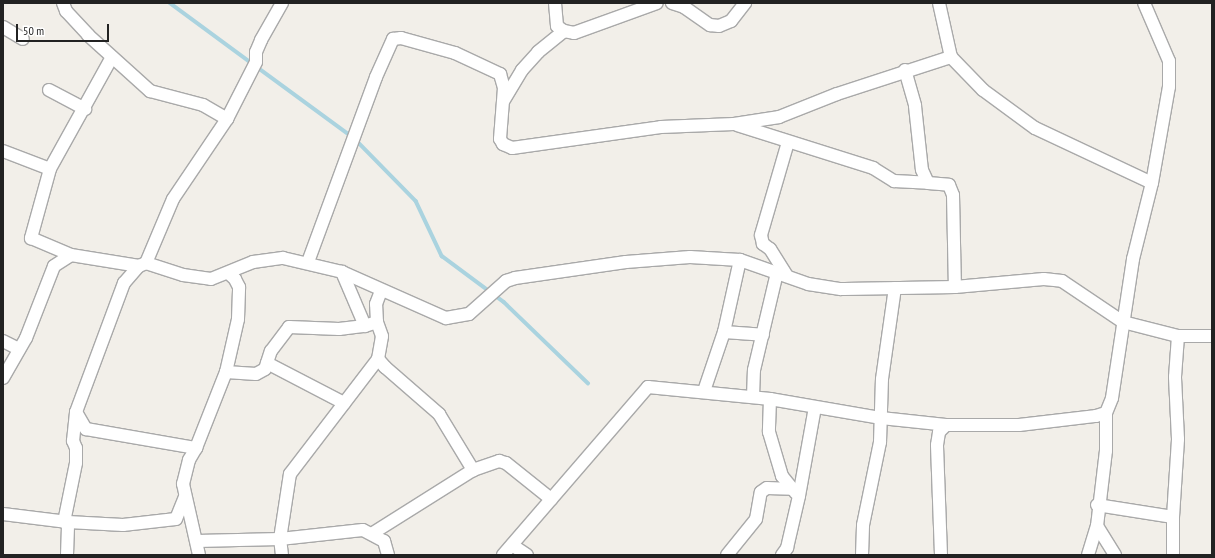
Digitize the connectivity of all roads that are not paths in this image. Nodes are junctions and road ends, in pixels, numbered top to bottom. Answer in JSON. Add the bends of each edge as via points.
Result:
{"nodes":[{"id":1,"x":63,"y":3,"type":"edge"},
{"id":2,"x":282,"y":3,"type":"edge"},
{"id":3,"x":555,"y":3,"type":"edge"},
{"id":4,"x":657,"y":3,"type":"edge"},
{"id":5,"x":672,"y":3,"type":"edge"},
{"id":6,"x":745,"y":3,"type":"edge"},
{"id":7,"x":939,"y":3,"type":"edge"},
{"id":8,"x":1142,"y":4,"type":"edge"},
{"id":9,"x":3,"y":27,"type":"edge"},
{"id":10,"x":564,"y":31,"type":"junction"},
{"id":11,"x":23,"y":39,"type":"dead end"},
{"id":12,"x":112,"y":57,"type":"junction"},
{"id":13,"x":950,"y":57,"type":"junction"},
{"id":14,"x":522,"y":70,"type":"junction"},
{"id":15,"x":905,"y":70,"type":"junction"},
{"id":16,"x":500,"y":74,"type":"junction"},
{"id":17,"x":49,"y":90,"type":"dead end"},
{"id":18,"x":503,"y":102,"type":"junction"},
{"id":19,"x":84,"y":109,"type":"junction"},
{"id":20,"x":227,"y":119,"type":"junction"},
{"id":21,"x":734,"y":124,"type":"junction"},
{"id":22,"x":788,"y":142,"type":"junction"},
{"id":23,"x":3,"y":151,"type":"edge"},
{"id":24,"x":50,"y":169,"type":"junction"},
{"id":25,"x":1152,"y":182,"type":"junction"},
{"id":26,"x":928,"y":183,"type":"junction"},
{"id":27,"x":48,"y":245,"type":"junction"},
{"id":28,"x":770,"y":249,"type":"junction"},
{"id":29,"x":72,"y":255,"type":"junction"},
{"id":30,"x":308,"y":262,"type":"junction"},
{"id":31,"x":745,"y":262,"type":"junction"},
{"id":32,"x":142,"y":264,"type":"junction"},
{"id":33,"x":54,"y":266,"type":"junction"},
{"id":34,"x":342,"y":272,"type":"junction"},
{"id":35,"x":228,"y":273,"type":"junction"},
{"id":36,"x":782,"y":274,"type":"junction"},
{"id":37,"x":954,"y":287,"type":"junction"},
{"id":38,"x":895,"y":288,"type":"junction"},
{"id":39,"x":381,"y":291,"type":"junction"},
{"id":40,"x":377,"y":322,"type":"junction"},
{"id":41,"x":1123,"y":322,"type":"junction"},
{"id":42,"x":365,"y":326,"type":"junction"},
{"id":43,"x":724,"y":332,"type":"junction"},
{"id":44,"x":763,"y":335,"type":"junction"},
{"id":45,"x":1178,"y":336,"type":"junction"},
{"id":46,"x":1212,"y":336,"type":"edge"},
{"id":47,"x":3,"y":341,"type":"edge"},
{"id":48,"x":19,"y":349,"type":"junction"},
{"id":49,"x":378,"y":358,"type":"junction"},
{"id":50,"x":267,"y":363,"type":"junction"},
{"id":51,"x":226,"y":372,"type":"junction"},
{"id":52,"x":3,"y":378,"type":"edge"},
{"id":53,"x":704,"y":391,"type":"junction"},
{"id":54,"x":753,"y":397,"type":"junction"},
{"id":55,"x":770,"y":399,"type":"junction"},
{"id":56,"x":344,"y":403,"type":"junction"},
{"id":57,"x":815,"y":407,"type":"junction"},
{"id":58,"x":76,"y":412,"type":"junction"},
{"id":59,"x":1106,"y":413,"type":"junction"},
{"id":60,"x":881,"y":418,"type":"junction"},
{"id":61,"x":946,"y":424,"type":"junction"},
{"id":62,"x":196,"y":448,"type":"junction"},
{"id":63,"x":474,"y":470,"type":"junction"},
{"id":64,"x":796,"y":493,"type":"junction"},
{"id":65,"x":185,"y":497,"type":"junction"},
{"id":66,"x":551,"y":499,"type":"junction"},
{"id":67,"x":1097,"y":506,"type":"junction"},
{"id":68,"x":3,"y":514,"type":"edge"},
{"id":69,"x":1173,"y":517,"type":"junction"},
{"id":70,"x":66,"y":522,"type":"junction"},
{"id":71,"x":1096,"y":526,"type":"junction"},
{"id":72,"x":372,"y":533,"type":"junction"},
{"id":73,"x":280,"y":539,"type":"junction"},
{"id":74,"x":197,"y":541,"type":"junction"},
{"id":75,"x":512,"y":545,"type":"junction"},
{"id":76,"x":67,"y":555,"type":"edge"},
{"id":77,"x":199,"y":555,"type":"edge"},
{"id":78,"x":282,"y":555,"type":"edge"},
{"id":79,"x":388,"y":555,"type":"edge"},
{"id":80,"x":503,"y":555,"type":"edge"},
{"id":81,"x":527,"y":555,"type":"edge"},
{"id":82,"x":727,"y":555,"type":"edge"},
{"id":83,"x":782,"y":555,"type":"edge"},
{"id":84,"x":862,"y":555,"type":"edge"},
{"id":85,"x":941,"y":555,"type":"edge"},
{"id":86,"x":1088,"y":555,"type":"edge"},
{"id":87,"x":1115,"y":555,"type":"edge"},
{"id":88,"x":1173,"y":555,"type":"edge"}],
"edges":[{"from":1,"to":12,"type":"street","via":[[66,11]]},
{"from":2,"to":20,"type":"street","via":[[261,40],[256,52],[256,62]]},
{"from":3,"to":10,"type":"street","via":[[557,26]]},
{"from":4,"to":10,"type":"street","via":[[574,33]]},
{"from":5,"to":6,"type":"street","via":[[684,7],[710,25],[719,26],[732,21]]},
{"from":7,"to":13,"type":"street"},
{"from":8,"to":25,"type":"street","via":[[1169,61],[1169,87]]},
{"from":9,"to":11,"type":"street"},
{"from":10,"to":14,"type":"street","via":[[538,52]]},
{"from":12,"to":19,"type":"street"},
{"from":12,"to":20,"type":"street","via":[[150,91],[203,105]]},
{"from":13,"to":15,"type":"street"},
{"from":13,"to":25,"type":"street","via":[[983,90],[1035,128]]},
{"from":14,"to":16,"type":"street"},
{"from":14,"to":18,"type":"street"},
{"from":15,"to":21,"type":"street","via":[[779,117]]},
{"from":15,"to":26,"type":"street","via":[[915,106],[922,170]]},
{"from":16,"to":18,"type":"street","via":[[504,88]]},
{"from":16,"to":30,"type":"street","via":[[456,53],[401,38],[393,39],[376,77]]},
{"from":17,"to":19,"type":"street"},
{"from":18,"to":21,"type":"street","via":[[500,139],[503,144],[512,148],[661,128]]},
{"from":19,"to":24,"type":"street"},
{"from":20,"to":32,"type":"street","via":[[173,199]]},
{"from":21,"to":22,"type":"street"},
{"from":22,"to":26,"type":"street","via":[[873,168],[894,181]]},
{"from":22,"to":28,"type":"street","via":[[761,235],[763,244]]},
{"from":23,"to":24,"type":"street"},
{"from":24,"to":27,"type":"street","via":[[31,238]]},
{"from":25,"to":41,"type":"street","via":[[1133,259]]},
{"from":26,"to":37,"type":"street","via":[[949,185],[953,195]]},
{"from":27,"to":29,"type":"street"},
{"from":27,"to":33,"type":"street"},
{"from":28,"to":31,"type":"street"},
{"from":28,"to":36,"type":"street"},
{"from":29,"to":32,"type":"street"},
{"from":29,"to":33,"type":"street"},
{"from":30,"to":34,"type":"street"},
{"from":30,"to":35,"type":"street","via":[[283,258],[253,262]]},
{"from":31,"to":36,"type":"street"},
{"from":31,"to":39,"type":"street","via":[[690,257],[533,274],[506,281],[469,314],[456,318],[446,318]]},
{"from":31,"to":43,"type":"street"},
{"from":32,"to":35,"type":"street","via":[[183,275],[211,279]]},
{"from":32,"to":58,"type":"street","via":[[124,283]]},
{"from":33,"to":48,"type":"street"},
{"from":34,"to":39,"type":"street"},
{"from":34,"to":42,"type":"street"},
{"from":35,"to":51,"type":"street","via":[[239,287],[238,319]]},
{"from":36,"to":38,"type":"street","via":[[808,284],[842,289]]},
{"from":36,"to":44,"type":"street"},
{"from":37,"to":38,"type":"street"},
{"from":37,"to":41,"type":"street","via":[[1044,279],[1062,281]]},
{"from":38,"to":60,"type":"street","via":[[882,379]]},
{"from":39,"to":40,"type":"street","via":[[376,304]]},
{"from":40,"to":42,"type":"street"},
{"from":40,"to":49,"type":"street","via":[[382,336]]},
{"from":41,"to":45,"type":"street"},
{"from":41,"to":59,"type":"street","via":[[1112,398]]},
{"from":42,"to":50,"type":"street","via":[[340,329],[290,326],[271,351]]},
{"from":43,"to":44,"type":"street"},
{"from":43,"to":53,"type":"street"},
{"from":44,"to":54,"type":"street","via":[[754,370]]},
{"from":45,"to":46,"type":"street"},
{"from":45,"to":69,"type":"street","via":[[1175,377],[1178,439]]},
{"from":47,"to":48,"type":"street"},
{"from":48,"to":52,"type":"street"},
{"from":49,"to":56,"type":"street"},
{"from":49,"to":63,"type":"street","via":[[385,368],[440,414]]},
{"from":50,"to":51,"type":"street","via":[[265,369],[256,374]]},
{"from":50,"to":56,"type":"street"},
{"from":51,"to":62,"type":"street"},
{"from":53,"to":54,"type":"street"},
{"from":53,"to":66,"type":"street","via":[[648,388]]},
{"from":54,"to":55,"type":"street"},
{"from":55,"to":57,"type":"street"},
{"from":55,"to":64,"type":"street","via":[[769,432],[782,476]]},
{"from":56,"to":73,"type":"street","via":[[290,474]]},
{"from":57,"to":60,"type":"street"},
{"from":57,"to":64,"type":"street"},
{"from":58,"to":62,"type":"street","via":[[86,429]]},
{"from":58,"to":70,"type":"street","via":[[73,441],[76,448],[76,463]]},
{"from":59,"to":61,"type":"street","via":[[1019,425]]},
{"from":59,"to":67,"type":"street","via":[[1106,451]]},
{"from":60,"to":61,"type":"street"},
{"from":60,"to":84,"type":"street","via":[[880,442],[863,526]]},
{"from":61,"to":85,"type":"street","via":[[939,432],[936,445]]},
{"from":62,"to":65,"type":"street","via":[[185,471]]},
{"from":63,"to":66,"type":"street","via":[[499,461],[506,463]]},
{"from":63,"to":72,"type":"street"},
{"from":64,"to":82,"type":"street","via":[[767,488],[761,492],[756,519]]},
{"from":64,"to":83,"type":"street","via":[[786,548]]},
{"from":65,"to":70,"type":"street","via":[[176,519],[123,526]]},
{"from":65,"to":74,"type":"street"},
{"from":66,"to":75,"type":"street"},
{"from":67,"to":69,"type":"street"},
{"from":67,"to":71,"type":"street"},
{"from":68,"to":70,"type":"street"},
{"from":69,"to":88,"type":"street"},
{"from":70,"to":76,"type":"street"},
{"from":71,"to":86,"type":"street"},
{"from":71,"to":87,"type":"street"},
{"from":72,"to":73,"type":"street","via":[[362,530]]},
{"from":72,"to":79,"type":"street","via":[[384,541]]},
{"from":73,"to":74,"type":"street"},
{"from":73,"to":78,"type":"street"},
{"from":74,"to":77,"type":"street"},
{"from":75,"to":80,"type":"street"},
{"from":75,"to":81,"type":"street"}]}
